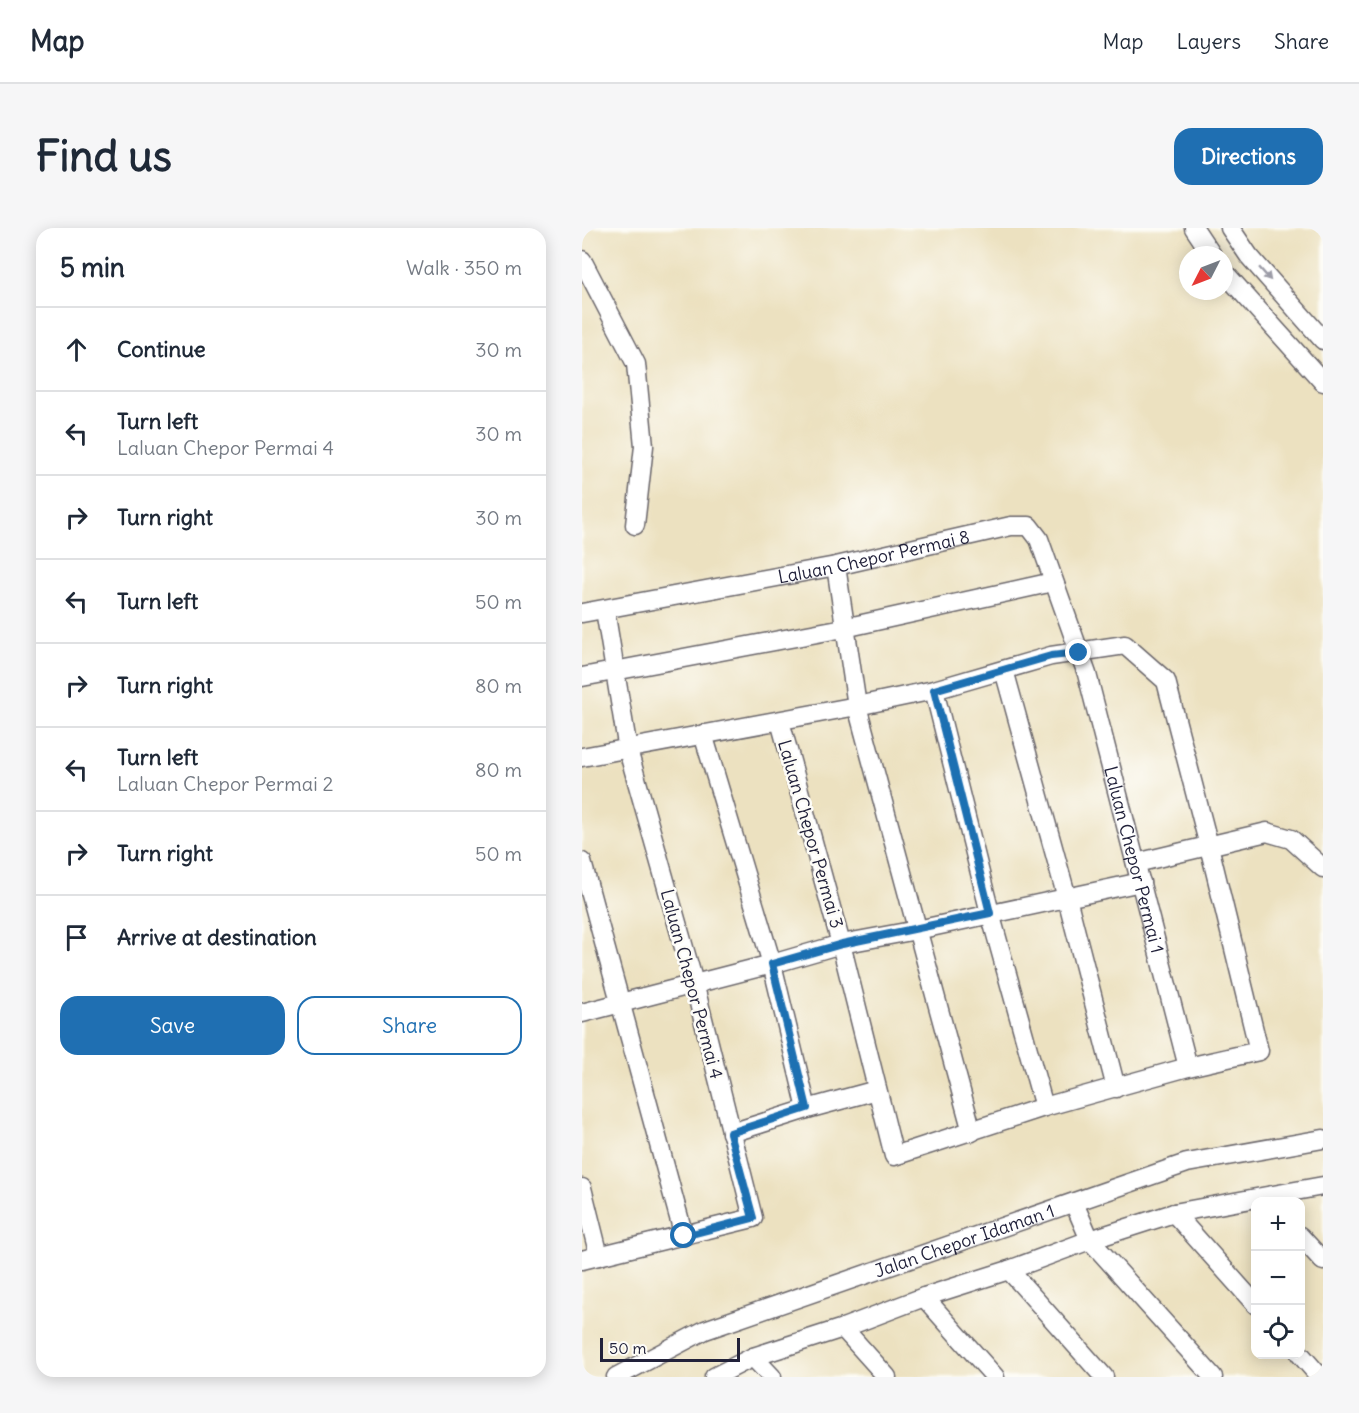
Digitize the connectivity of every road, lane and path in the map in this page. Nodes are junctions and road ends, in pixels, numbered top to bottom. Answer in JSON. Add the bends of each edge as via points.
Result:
{"nodes":[{"id":1,"x":1194,"y":228,"type":"edge"},
{"id":2,"x":1230,"y":228,"type":"edge"},
{"id":3,"x":1206,"y":246,"type":"edge"},
{"id":4,"x":582,"y":260,"type":"edge"},
{"id":5,"x":1233,"y":282,"type":"edge"},
{"id":6,"x":1323,"y":340,"type":"edge"},
{"id":7,"x":1323,"y":382,"type":"edge"},
{"id":8,"x":635,"y":525,"type":"dead end"},
{"id":9,"x":836,"y":566,"type":"junction"},
{"id":10,"x":1053,"y":582,"type":"junction"},
{"id":11,"x":605,"y":610,"type":"junction"},
{"id":12,"x":582,"y":613,"type":"edge"},
{"id":13,"x":844,"y":628,"type":"junction"},
{"id":14,"x":1079,"y":653,"type":"junction"},
{"id":15,"x":1004,"y":670,"type":"junction"},
{"id":16,"x":615,"y":671,"type":"junction"},
{"id":17,"x":582,"y":677,"type":"edge"},
{"id":18,"x":934,"y":690,"type":"junction"},
{"id":19,"x":857,"y":706,"type":"junction"},
{"id":20,"x":780,"y":722,"type":"junction"},
{"id":21,"x":703,"y":734,"type":"junction"},
{"id":22,"x":628,"y":750,"type":"junction"},
{"id":23,"x":582,"y":757,"type":"edge"},
{"id":24,"x":1209,"y":846,"type":"junction"},
{"id":25,"x":582,"y":862,"type":"edge"},
{"id":26,"x":1136,"y":863,"type":"junction"},
{"id":27,"x":1323,"y":868,"type":"edge"},
{"id":28,"x":1141,"y":882,"type":"junction"},
{"id":29,"x":1067,"y":898,"type":"junction"},
{"id":30,"x":990,"y":913,"type":"junction"},
{"id":31,"x":917,"y":930,"type":"junction"},
{"id":32,"x":842,"y":944,"type":"junction"},
{"id":33,"x":772,"y":964,"type":"junction"},
{"id":34,"x":694,"y":983,"type":"junction"},
{"id":35,"x":621,"y":1003,"type":"junction"},
{"id":36,"x":582,"y":1014,"type":"edge"},
{"id":37,"x":1188,"y":1066,"type":"junction"},
{"id":38,"x":1116,"y":1088,"type":"junction"},
{"id":39,"x":877,"y":1090,"type":"junction"},
{"id":40,"x":1044,"y":1107,"type":"junction"},
{"id":41,"x":807,"y":1108,"type":"junction"},
{"id":42,"x":972,"y":1132,"type":"junction"},
{"id":43,"x":730,"y":1133,"type":"junction"},
{"id":44,"x":1323,"y":1139,"type":"edge"},
{"id":45,"x":1323,"y":1186,"type":"edge"},
{"id":46,"x":582,"y":1188,"type":"edge"},
{"id":47,"x":1276,"y":1197,"type":"edge"},
{"id":48,"x":1251,"y":1202,"type":"edge"},
{"id":49,"x":1074,"y":1203,"type":"junction"},
{"id":50,"x":1174,"y":1213,"type":"junction"},
{"id":51,"x":684,"y":1236,"type":"junction"},
{"id":52,"x":1090,"y":1240,"type":"junction"},
{"id":53,"x":1305,"y":1241,"type":"edge"},
{"id":54,"x":590,"y":1258,"type":"edge"},
{"id":55,"x":1323,"y":1261,"type":"edge"},
{"id":56,"x":1009,"y":1270,"type":"junction"},
{"id":57,"x":924,"y":1297,"type":"junction"},
{"id":58,"x":1251,"y":1299,"type":"edge"},
{"id":59,"x":843,"y":1328,"type":"junction"},
{"id":60,"x":753,"y":1357,"type":"junction"},
{"id":61,"x":1304,"y":1359,"type":"edge"},
{"id":62,"x":616,"y":1377,"type":"edge"},
{"id":63,"x":714,"y":1377,"type":"edge"},
{"id":64,"x":772,"y":1377,"type":"edge"},
{"id":65,"x":887,"y":1377,"type":"edge"},
{"id":66,"x":995,"y":1377,"type":"edge"},
{"id":67,"x":1104,"y":1377,"type":"edge"},
{"id":68,"x":1213,"y":1377,"type":"edge"},
{"id":69,"x":1320,"y":1377,"type":"edge"}],
"edges":[{"from":1,"to":3,"type":"street"},
{"from":2,"to":6,"type":"street","one_way":true,"via":[[1249,256]]},
{"from":4,"to":8,"type":"street","via":[[636,364],[644,446]]},
{"from":5,"to":7,"type":"street"},
{"from":9,"to":10,"type":"street","name":"Laluan Chepor Permai 8","via":[[1011,526],[1029,526],[1039,539]]},
{"from":9,"to":11,"type":"street","name":"Laluan Chepor Permai 8"},
{"from":9,"to":13,"type":"street"},
{"from":10,"to":13,"type":"street"},
{"from":10,"to":14,"type":"street","name":"Laluan Chepor Permai 8"},
{"from":11,"to":12,"type":"street","name":"Laluan Chepor Permai 8"},
{"from":11,"to":16,"type":"street","name":"Laluan Chepor Permai 4"},
{"from":13,"to":16,"type":"street"},
{"from":13,"to":19,"type":"street"},
{"from":14,"to":15,"type":"street","via":[[1051,656]]},
{"from":14,"to":24,"type":"street","via":[[1125,645],[1166,681]]},
{"from":14,"to":26,"type":"street","name":"Laluan Chepor Permai 1"},
{"from":15,"to":18,"type":"street"},
{"from":15,"to":29,"type":"street"},
{"from":16,"to":17,"type":"street"},
{"from":16,"to":22,"type":"street","name":"Laluan Chepor Permai 4"},
{"from":18,"to":19,"type":"street"},
{"from":18,"to":30,"type":"street"},
{"from":19,"to":20,"type":"street"},
{"from":19,"to":31,"type":"street"},
{"from":20,"to":21,"type":"street"},
{"from":20,"to":32,"type":"street","name":"Laluan Chepor Permai 3"},
{"from":21,"to":22,"type":"street"},
{"from":21,"to":33,"type":"street"},
{"from":22,"to":23,"type":"street"},
{"from":22,"to":34,"type":"street","name":"Laluan Chepor Permai 4"},
{"from":24,"to":26,"type":"street"},
{"from":24,"to":27,"type":"street","via":[[1267,832],[1291,839]]},
{"from":24,"to":37,"type":"street","via":[[1259,1051]]},
{"from":25,"to":35,"type":"street"},
{"from":26,"to":28,"type":"street","name":"Laluan Chepor Permai 1"},
{"from":28,"to":29,"type":"street"},
{"from":28,"to":37,"type":"street","name":"Laluan Chepor Permai 1"},
{"from":29,"to":30,"type":"street"},
{"from":29,"to":38,"type":"street"},
{"from":30,"to":31,"type":"street"},
{"from":30,"to":40,"type":"street"},
{"from":31,"to":32,"type":"street"},
{"from":31,"to":42,"type":"street"},
{"from":32,"to":33,"type":"street"},
{"from":32,"to":39,"type":"street","name":"Laluan Chepor Permai 3"},
{"from":33,"to":34,"type":"street"},
{"from":33,"to":41,"type":"street"},
{"from":34,"to":35,"type":"street"},
{"from":34,"to":43,"type":"street","name":"Laluan Chepor Permai 4"},
{"from":35,"to":36,"type":"street"},
{"from":35,"to":51,"type":"street"},
{"from":37,"to":38,"type":"street"},
{"from":38,"to":40,"type":"street"},
{"from":39,"to":41,"type":"street"},
{"from":39,"to":42,"type":"street","name":"Laluan Chepor Permai 3","via":[[894,1155]]},
{"from":40,"to":42,"type":"street"},
{"from":41,"to":43,"type":"street"},
{"from":43,"to":51,"type":"street","name":"Laluan Chepor Permai 4","via":[[753,1218]]},
{"from":44,"to":49,"type":"street","name":"Jalan Chepor Idaman 1","via":[[1187,1163]]},
{"from":45,"to":47,"type":"street"},
{"from":46,"to":54,"type":"street"},
{"from":48,"to":50,"type":"street"},
{"from":49,"to":52,"type":"street"},
{"from":49,"to":62,"type":"street","name":"Jalan Chepor Idaman 1","via":[[705,1330]]},
{"from":50,"to":52,"type":"street"},
{"from":50,"to":58,"type":"street"},
{"from":51,"to":54,"type":"street"},
{"from":52,"to":56,"type":"street"},
{"from":52,"to":68,"type":"street"},
{"from":53,"to":55,"type":"street"},
{"from":56,"to":57,"type":"street"},
{"from":56,"to":67,"type":"street"},
{"from":57,"to":59,"type":"street"},
{"from":57,"to":66,"type":"street"},
{"from":59,"to":60,"type":"street"},
{"from":59,"to":65,"type":"street"},
{"from":60,"to":63,"type":"street"},
{"from":60,"to":64,"type":"street"},
{"from":61,"to":69,"type":"street"}]}
